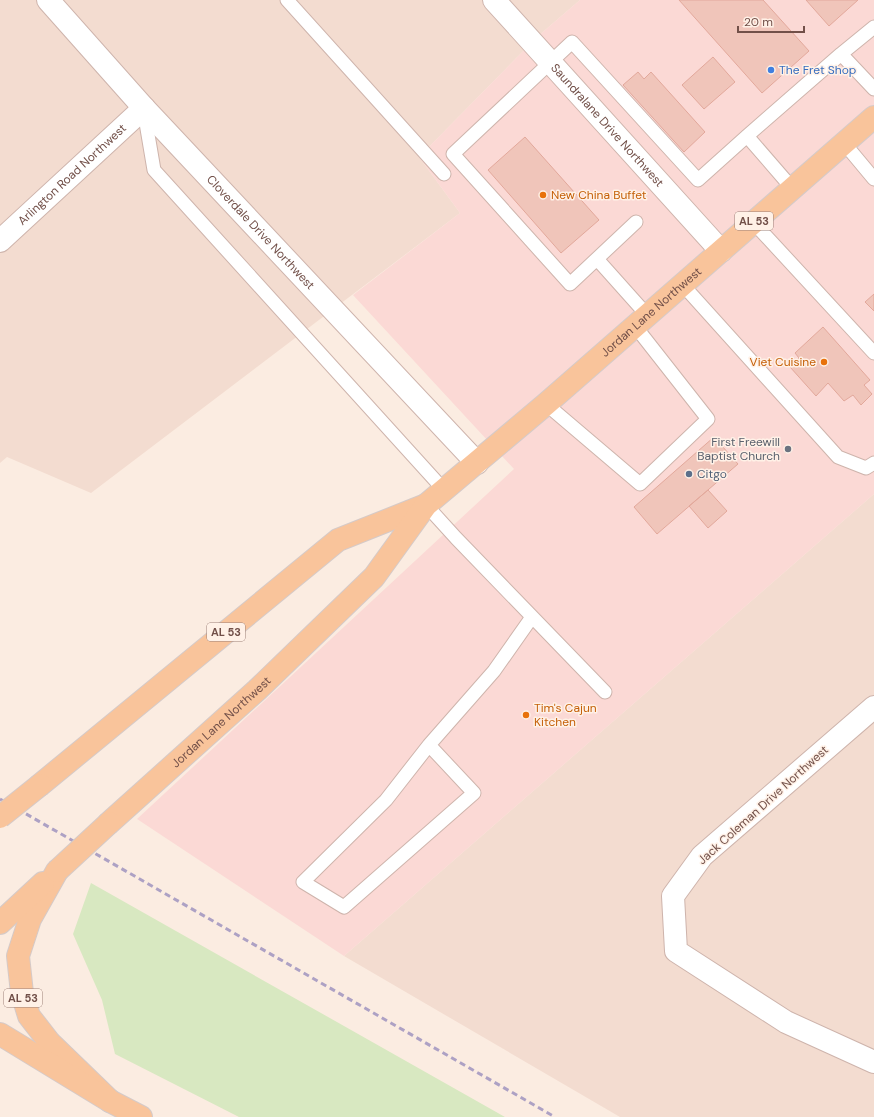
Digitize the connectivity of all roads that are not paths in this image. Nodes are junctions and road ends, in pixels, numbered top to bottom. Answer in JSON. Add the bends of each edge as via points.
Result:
{"nodes":[{"id":1,"x":48,"y":0,"type":"edge"},
{"id":2,"x":288,"y":0,"type":"edge"},
{"id":3,"x":494,"y":0,"type":"edge"},
{"id":4,"x":874,"y":26,"type":"edge"},
{"id":5,"x":841,"y":54,"type":"junction"},
{"id":6,"x":549,"y":62,"type":"junction"},
{"id":7,"x":874,"y":90,"type":"edge"},
{"id":8,"x":144,"y":108,"type":"junction"},
{"id":9,"x":874,"y":117,"type":"edge"},
{"id":10,"x":747,"y":136,"type":"junction"},
{"id":11,"x":844,"y":143,"type":"junction"},
{"id":12,"x":444,"y":174,"type":"dead end"},
{"id":13,"x":874,"y":178,"type":"edge"},
{"id":14,"x":792,"y":188,"type":"junction"},
{"id":15,"x":636,"y":222,"type":"dead end"},
{"id":16,"x":753,"y":222,"type":"junction"},
{"id":17,"x":0,"y":241,"type":"edge"},
{"id":18,"x":721,"y":251,"type":"junction"},
{"id":19,"x":597,"y":259,"type":"junction"},
{"id":20,"x":682,"y":284,"type":"junction"},
{"id":21,"x":641,"y":321,"type":"junction"},
{"id":22,"x":874,"y":353,"type":"edge"},
{"id":23,"x":546,"y":404,"type":"junction"},
{"id":24,"x":477,"y":462,"type":"junction"},
{"id":25,"x":874,"y":463,"type":"edge"},
{"id":26,"x":444,"y":490,"type":"junction"},
{"id":27,"x":426,"y":505,"type":"junction"},
{"id":28,"x":532,"y":617,"type":"junction"},
{"id":29,"x":605,"y":692,"type":"dead end"},
{"id":30,"x":874,"y":707,"type":"edge"},
{"id":31,"x":429,"y":745,"type":"junction"},
{"id":32,"x":0,"y":818,"type":"edge"},
{"id":33,"x":57,"y":871,"type":"junction"},
{"id":34,"x":0,"y":923,"type":"edge"},
{"id":35,"x":0,"y":1034,"type":"edge"},
{"id":36,"x":874,"y":1062,"type":"edge"},
{"id":37,"x":110,"y":1101,"type":"junction"},
{"id":38,"x":141,"y":1117,"type":"edge"}],
"edges":[{"from":1,"to":8,"type":"street","name":"Cloverdale Drive Northwest"},
{"from":2,"to":12,"type":"lane"},
{"from":3,"to":6,"type":"street","name":"Saundralane Drive Northwest"},
{"from":4,"to":5,"type":"lane"},
{"from":5,"to":7,"type":"lane"},
{"from":5,"to":10,"type":"lane"},
{"from":6,"to":10,"type":"lane","via":[[572,42],[698,180]]},
{"from":6,"to":18,"type":"street","name":"Saundralane Drive Northwest"},
{"from":6,"to":19,"type":"lane","via":[[453,154],[570,284]]},
{"from":8,"to":17,"type":"street","name":"Arlington Road Northwest"},
{"from":8,"to":24,"type":"street","name":"Cloverdale Drive Northwest"},
{"from":8,"to":26,"type":"lane","via":[[154,170]]},
{"from":9,"to":11,"type":"main road","name":"Jordan Lane Northwest","number":"AL 53"},
{"from":10,"to":14,"type":"lane"},
{"from":11,"to":13,"type":"lane"},
{"from":11,"to":14,"type":"main road","name":"Jordan Lane Northwest","number":"AL 53"},
{"from":14,"to":16,"type":"main road","name":"Jordan Lane Northwest","number":"AL 53"},
{"from":15,"to":19,"type":"lane"},
{"from":16,"to":18,"type":"main road","name":"Jordan Lane Northwest","number":"AL 53"},
{"from":16,"to":22,"type":"lane"},
{"from":18,"to":20,"type":"main road","name":"Jordan Lane Northwest","number":"AL 53"},
{"from":19,"to":21,"type":"lane"},
{"from":20,"to":21,"type":"main road","name":"Jordan Lane Northwest","number":"AL 53"},
{"from":20,"to":25,"type":"lane","via":[[838,458],[866,468]]},
{"from":21,"to":23,"type":"main road","name":"Jordan Lane Northwest","number":"AL 53"},
{"from":21,"to":23,"type":"lane","via":[[708,419],[640,484]]},
{"from":23,"to":24,"type":"main road","name":"Jordan Lane Northwest","number":"AL 53"},
{"from":24,"to":26,"type":"main road","name":"Jordan Lane Northwest","number":"AL 53"},
{"from":26,"to":27,"type":"main road","name":"Jordan Lane Northwest","number":"AL 53"},
{"from":27,"to":28,"type":"lane"},
{"from":27,"to":32,"type":"main road","name":"Jordan Lane Northwest","number":"AL 53","bridge":true,"via":[[338,540]]},
{"from":27,"to":33,"type":"main road","name":"Jordan Lane Northwest","number":"AL 53","bridge":true,"via":[[374,577],[257,690]]},
{"from":28,"to":29,"type":"lane"},
{"from":28,"to":31,"type":"lane","via":[[494,671]]},
{"from":30,"to":36,"type":"street","name":"Jack Coleman Drive Northwest","via":[[702,856],[673,896],[676,951],[786,1022]]},
{"from":31,"to":31,"type":"lane","via":[[386,800],[303,882],[344,907],[474,793]]},
{"from":33,"to":34,"type":"main road","name":"Jordan Lane Northwest"},
{"from":33,"to":37,"type":"main road","number":"AL 53","via":[[30,920],[18,956],[22,993],[29,1016],[50,1043]]},
{"from":35,"to":37,"type":"main road","number":"AL 53"},
{"from":37,"to":38,"type":"main road","number":"AL 53"}]}
